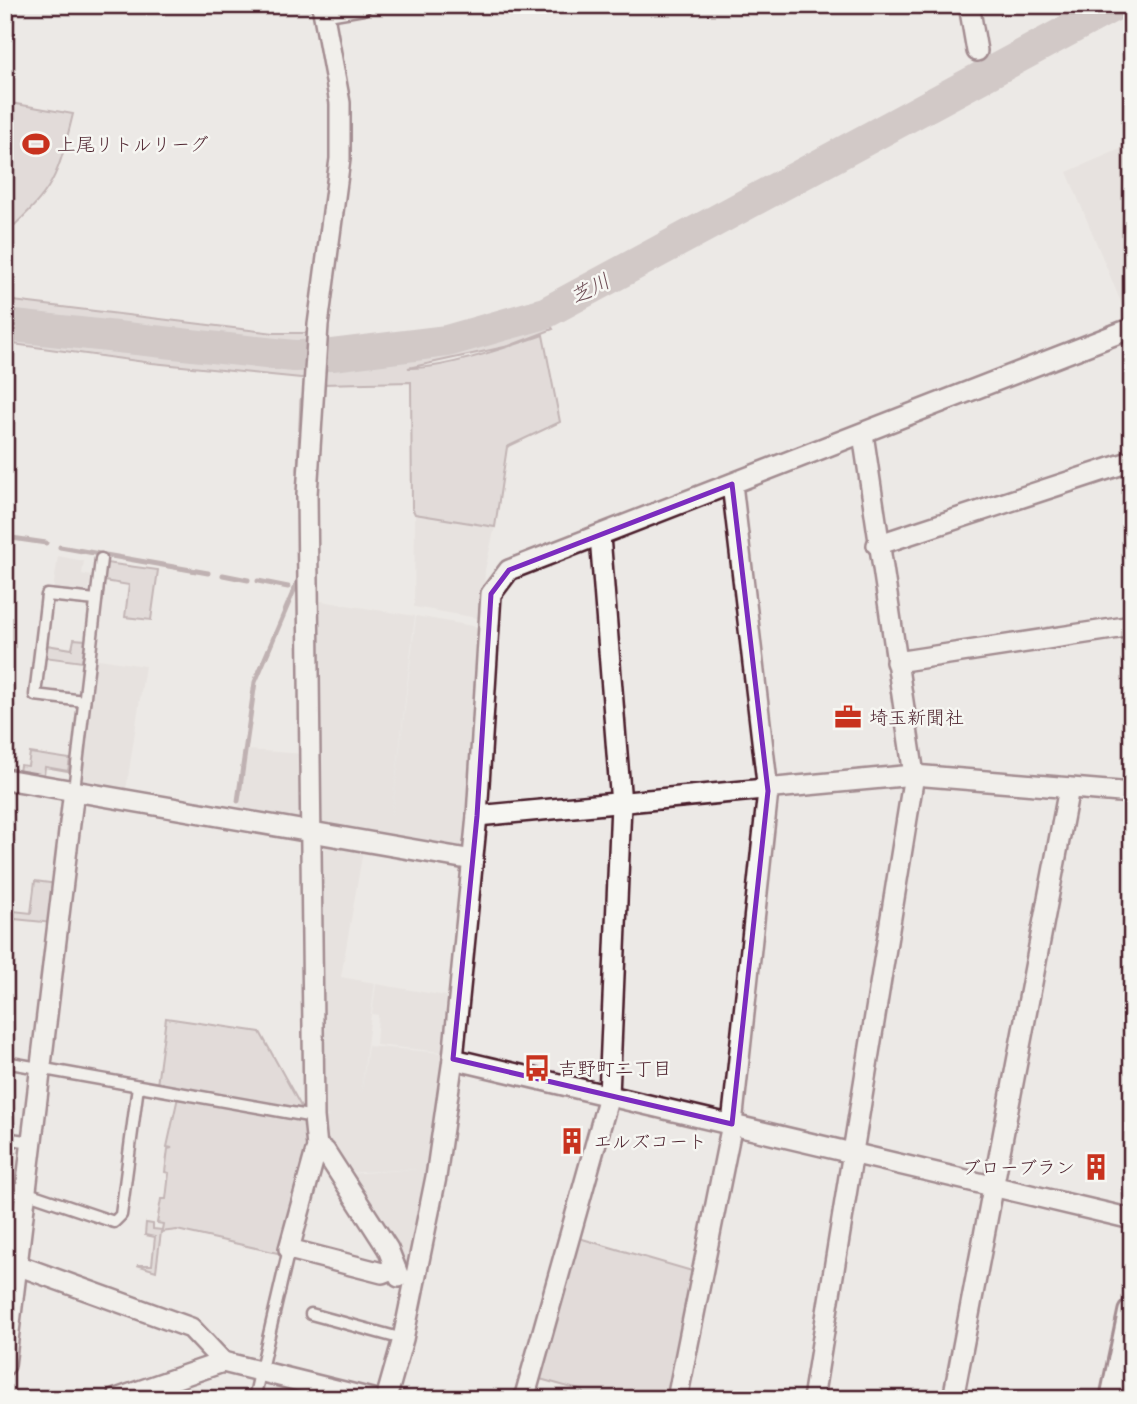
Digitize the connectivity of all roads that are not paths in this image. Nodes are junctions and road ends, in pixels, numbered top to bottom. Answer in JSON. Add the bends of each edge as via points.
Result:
{"nodes":[{"id":1,"x":361,"y":5,"type":"edge"},
{"id":2,"x":968,"y":5,"type":"edge"},
{"id":3,"x":324,"y":8,"type":"edge"},
{"id":4,"x":977,"y":51,"type":"dead end"},
{"id":5,"x":1132,"y":328,"type":"edge"},
{"id":6,"x":863,"y":434,"type":"junction"},
{"id":7,"x":1132,"y":461,"type":"edge"},
{"id":8,"x":732,"y":484,"type":"junction"},
{"id":9,"x":600,"y":536,"type":"junction"},
{"id":10,"x":877,"y":545,"type":"junction"},
{"id":11,"x":101,"y":559,"type":"dead end"},
{"id":12,"x":96,"y":600,"type":"junction"},
{"id":13,"x":1132,"y":626,"type":"edge"},
{"id":14,"x":896,"y":663,"type":"junction"},
{"id":15,"x":84,"y":701,"type":"junction"},
{"id":16,"x":914,"y":775,"type":"junction"},
{"id":17,"x":5,"y":779,"type":"edge"},
{"id":18,"x":1069,"y":788,"type":"junction"},
{"id":19,"x":74,"y":790,"type":"junction"},
{"id":20,"x":768,"y":791,"type":"junction"},
{"id":21,"x":1132,"y":793,"type":"edge"},
{"id":22,"x":621,"y":804,"type":"junction"},
{"id":23,"x":477,"y":816,"type":"junction"},
{"id":24,"x":311,"y":831,"type":"junction"},
{"id":25,"x":473,"y":860,"type":"junction"},
{"id":26,"x":453,"y":1059,"type":"junction"},
{"id":27,"x":5,"y":1062,"type":"edge"},
{"id":28,"x":40,"y":1069,"type":"junction"},
{"id":29,"x":138,"y":1086,"type":"junction"},
{"id":30,"x":609,"y":1096,"type":"junction"},
{"id":31,"x":314,"y":1117,"type":"junction"},
{"id":32,"x":732,"y":1124,"type":"junction"},
{"id":33,"x":5,"y":1138,"type":"edge"},
{"id":34,"x":31,"y":1142,"type":"junction"},
{"id":35,"x":317,"y":1147,"type":"junction"},
{"id":36,"x":852,"y":1152,"type":"junction"},
{"id":37,"x":993,"y":1185,"type":"junction"},
{"id":38,"x":25,"y":1192,"type":"junction"},
{"id":39,"x":14,"y":1214,"type":"edge"},
{"id":40,"x":1132,"y":1219,"type":"edge"},
{"id":41,"x":289,"y":1249,"type":"junction"},
{"id":42,"x":17,"y":1265,"type":"junction"},
{"id":43,"x":395,"y":1268,"type":"junction"},
{"id":44,"x":414,"y":1281,"type":"junction"},
{"id":45,"x":10,"y":1287,"type":"edge"},
{"id":46,"x":1132,"y":1313,"type":"edge"},
{"id":47,"x":311,"y":1314,"type":"dead end"},
{"id":48,"x":403,"y":1339,"type":"junction"},
{"id":49,"x":223,"y":1362,"type":"junction"},
{"id":50,"x":5,"y":1365,"type":"edge"},
{"id":51,"x":261,"y":1371,"type":"junction"},
{"id":52,"x":147,"y":1394,"type":"edge"},
{"id":53,"x":116,"y":1399,"type":"edge"},
{"id":54,"x":254,"y":1399,"type":"edge"},
{"id":55,"x":372,"y":1399,"type":"edge"},
{"id":56,"x":386,"y":1399,"type":"edge"},
{"id":57,"x":524,"y":1399,"type":"edge"},
{"id":58,"x":677,"y":1399,"type":"edge"},
{"id":59,"x":813,"y":1399,"type":"edge"},
{"id":60,"x":953,"y":1399,"type":"edge"},
{"id":61,"x":1114,"y":1399,"type":"edge"}],
"edges":[{"from":1,"to":3,"type":"street"},
{"from":2,"to":4,"type":"street"},
{"from":3,"to":24,"type":"street","via":[[340,103],[340,159],[318,325],[307,494]]},
{"from":5,"to":6,"type":"street"},
{"from":6,"to":8,"type":"street"},
{"from":6,"to":10,"type":"street"},
{"from":7,"to":10,"type":"street"},
{"from":8,"to":9,"type":"street"},
{"from":8,"to":20,"type":"street"},
{"from":9,"to":22,"type":"street"},
{"from":9,"to":23,"type":"street","via":[[509,570],[491,594]]},
{"from":10,"to":14,"type":"street"},
{"from":11,"to":12,"type":"lane"},
{"from":12,"to":15,"type":"lane"},
{"from":12,"to":15,"type":"lane","via":[[47,595],[35,695]]},
{"from":13,"to":14,"type":"street"},
{"from":14,"to":16,"type":"street"},
{"from":15,"to":19,"type":"lane"},
{"from":16,"to":18,"type":"street"},
{"from":16,"to":20,"type":"street"},
{"from":16,"to":36,"type":"street"},
{"from":17,"to":19,"type":"street"},
{"from":18,"to":21,"type":"street"},
{"from":18,"to":37,"type":"street"},
{"from":19,"to":24,"type":"street"},
{"from":19,"to":28,"type":"street"},
{"from":20,"to":22,"type":"street"},
{"from":20,"to":32,"type":"street"},
{"from":22,"to":23,"type":"street"},
{"from":22,"to":30,"type":"street"},
{"from":23,"to":25,"type":"street"},
{"from":24,"to":25,"type":"street"},
{"from":24,"to":31,"type":"street"},
{"from":25,"to":26,"type":"street"},
{"from":26,"to":30,"type":"street"},
{"from":26,"to":44,"type":"street","via":[[436,1177]]},
{"from":27,"to":28,"type":"lane"},
{"from":28,"to":29,"type":"lane"},
{"from":28,"to":34,"type":"street"},
{"from":29,"to":31,"type":"lane"},
{"from":29,"to":38,"type":"lane","via":[[121,1215],[114,1222]]},
{"from":30,"to":32,"type":"street"},
{"from":30,"to":57,"type":"street"},
{"from":31,"to":35,"type":"street"},
{"from":32,"to":36,"type":"street"},
{"from":32,"to":58,"type":"street"},
{"from":33,"to":34,"type":"lane"},
{"from":34,"to":38,"type":"street"},
{"from":35,"to":41,"type":"street"},
{"from":35,"to":43,"type":"street","via":[[325,1151],[366,1213]]},
{"from":36,"to":37,"type":"street"},
{"from":36,"to":59,"type":"street"},
{"from":37,"to":40,"type":"street"},
{"from":37,"to":60,"type":"street"},
{"from":38,"to":39,"type":"street"},
{"from":39,"to":42,"type":"street"},
{"from":41,"to":43,"type":"street","via":[[382,1273]]},
{"from":41,"to":51,"type":"lane"},
{"from":42,"to":45,"type":"street"},
{"from":42,"to":49,"type":"street","via":[[191,1328]]},
{"from":43,"to":44,"type":"street","via":[[398,1277]]},
{"from":44,"to":48,"type":"street"},
{"from":45,"to":50,"type":"street"},
{"from":46,"to":61,"type":"street"},
{"from":47,"to":48,"type":"lane"},
{"from":48,"to":56,"type":"street"},
{"from":49,"to":51,"type":"street"},
{"from":49,"to":52,"type":"street"},
{"from":51,"to":54,"type":"lane"},
{"from":51,"to":55,"type":"street"},
{"from":52,"to":53,"type":"street"}]}
